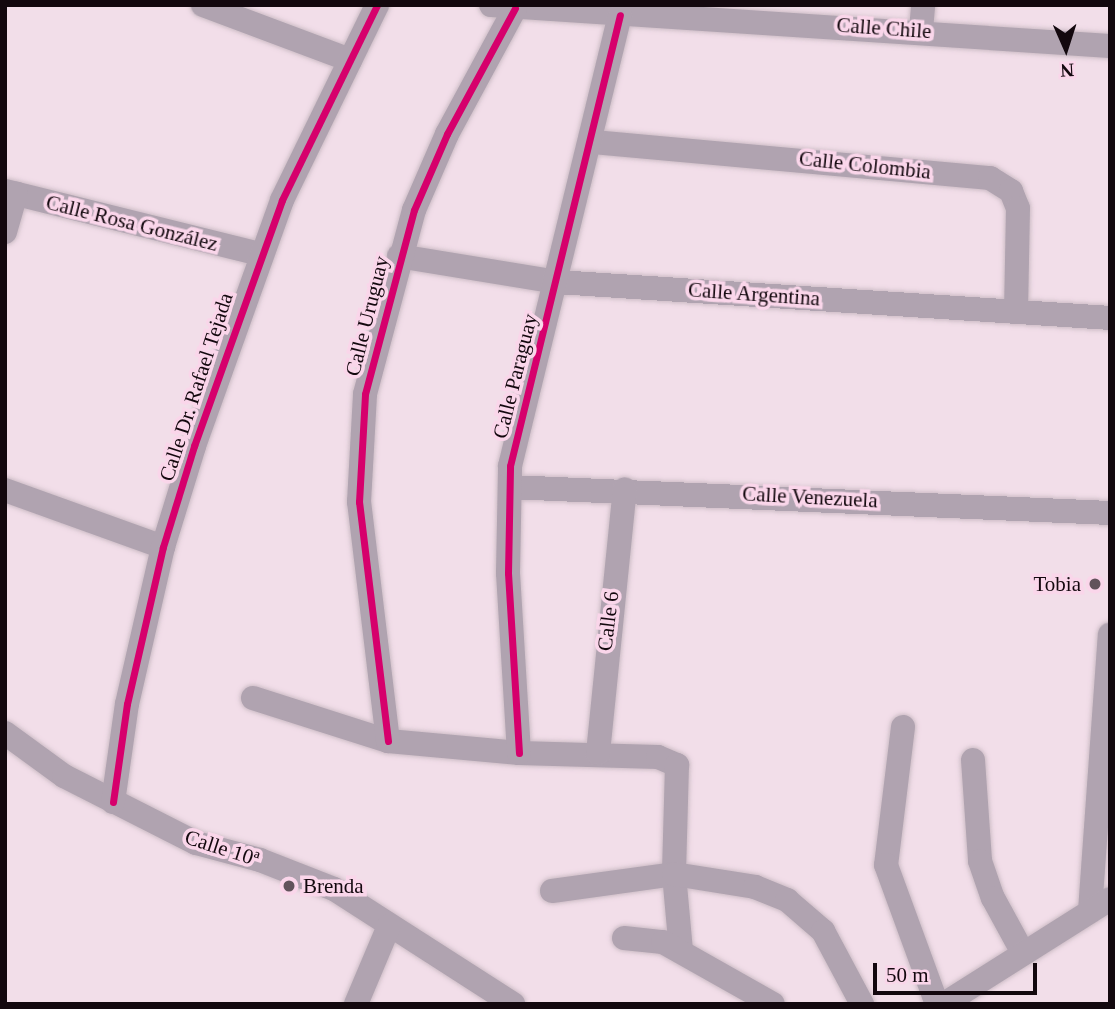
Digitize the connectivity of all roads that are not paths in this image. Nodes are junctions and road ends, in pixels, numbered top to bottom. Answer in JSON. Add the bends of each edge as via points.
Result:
{"nodes":[{"id":1,"x":203,"y":5,"type":"edge"},
{"id":2,"x":377,"y":5,"type":"edge"},
{"id":3,"x":923,"y":5,"type":"edge"},
{"id":4,"x":503,"y":7,"type":"edge"},
{"id":5,"x":729,"y":12,"type":"edge"},
{"id":6,"x":254,"y":14,"type":"edge"},
{"id":7,"x":620,"y":15,"type":"junction"},
{"id":8,"x":921,"y":30,"type":"junction"},
{"id":9,"x":1110,"y":46,"type":"edge"},
{"id":10,"x":351,"y":60,"type":"junction"},
{"id":11,"x":593,"y":142,"type":"junction"},
{"id":12,"x":11,"y":192,"type":"edge"},
{"id":13,"x":5,"y":232,"type":"edge"},
{"id":14,"x":260,"y":254,"type":"junction"},
{"id":15,"x":399,"y":256,"type":"junction"},
{"id":16,"x":557,"y":282,"type":"junction"},
{"id":17,"x":1016,"y":311,"type":"junction"},
{"id":18,"x":1110,"y":318,"type":"edge"},
{"id":19,"x":510,"y":487,"type":"junction"},
{"id":20,"x":625,"y":489,"type":"junction"},
{"id":21,"x":5,"y":490,"type":"edge"},
{"id":22,"x":1110,"y":513,"type":"edge"},
{"id":23,"x":163,"y":547,"type":"junction"},
{"id":24,"x":1110,"y":635,"type":"edge"},
{"id":25,"x":253,"y":698,"type":"dead end"},
{"id":26,"x":903,"y":727,"type":"dead end"},
{"id":27,"x":388,"y":741,"type":"junction"},
{"id":28,"x":9,"y":744,"type":"edge"},
{"id":29,"x":519,"y":753,"type":"junction"},
{"id":30,"x":598,"y":753,"type":"junction"},
{"id":31,"x":974,"y":760,"type":"dead end"},
{"id":32,"x":113,"y":802,"type":"junction"},
{"id":33,"x":674,"y":874,"type":"junction"},
{"id":34,"x":552,"y":891,"type":"dead end"},
{"id":35,"x":1100,"y":905,"type":"edge"},
{"id":36,"x":388,"y":926,"type":"junction"},
{"id":37,"x":624,"y":938,"type":"dead end"},
{"id":38,"x":681,"y":951,"type":"junction"},
{"id":39,"x":1023,"y":954,"type":"junction"},
{"id":40,"x":356,"y":1004,"type":"edge"},
{"id":41,"x":513,"y":1004,"type":"edge"},
{"id":42,"x":773,"y":1004,"type":"edge"},
{"id":43,"x":862,"y":1004,"type":"edge"},
{"id":44,"x":937,"y":1004,"type":"edge"},
{"id":45,"x":944,"y":1004,"type":"edge"}],
"edges":[{"from":1,"to":6,"type":"street"},
{"from":2,"to":10,"type":"street","name":"Calle Dr. Rafael Tejada"},
{"from":3,"to":8,"type":"street"},
{"from":4,"to":7,"type":"street","name":"Calle Chile"},
{"from":4,"to":15,"type":"street","name":"Calle Uruguay"},
{"from":5,"to":7,"type":"street","name":"Calle Chile"},
{"from":5,"to":8,"type":"street","name":"Calle Chile"},
{"from":6,"to":10,"type":"street"},
{"from":7,"to":11,"type":"street","name":"Calle Paraguay"},
{"from":8,"to":9,"type":"street","name":"Calle Chile"},
{"from":10,"to":14,"type":"street","name":"Calle Dr. Rafael Tejada"},
{"from":11,"to":16,"type":"street","name":"Calle Paraguay"},
{"from":11,"to":17,"type":"street","name":"Calle Colombia","via":[[990,178],[1011,191],[1018,208]]},
{"from":12,"to":13,"type":"street"},
{"from":12,"to":14,"type":"street","name":"Calle Rosa González"},
{"from":14,"to":23,"type":"street","name":"Calle Dr. Rafael Tejada"},
{"from":15,"to":16,"type":"street","name":"Calle Argentina"},
{"from":15,"to":27,"type":"street","name":"Calle Uruguay","via":[[365,394],[359,502]]},
{"from":16,"to":17,"type":"street","name":"Calle Argentina"},
{"from":16,"to":19,"type":"street","name":"Calle Paraguay","via":[[517,435]]},
{"from":17,"to":18,"type":"street","name":"Calle Argentina"},
{"from":19,"to":20,"type":"street","name":"Calle Venezuela"},
{"from":19,"to":29,"type":"street","name":"Calle Paraguay","via":[[508,573]]},
{"from":20,"to":22,"type":"street","name":"Calle Venezuela"},
{"from":20,"to":30,"type":"street","name":"Calle 6"},
{"from":21,"to":23,"type":"street"},
{"from":23,"to":32,"type":"street","name":"Calle Dr. Rafael Tejada","via":[[127,705]]},
{"from":24,"to":35,"type":"street"},
{"from":25,"to":27,"type":"street"},
{"from":26,"to":44,"type":"street","via":[[886,865]]},
{"from":27,"to":29,"type":"street"},
{"from":28,"to":32,"type":"street","name":"Calle 10ª"},
{"from":29,"to":30,"type":"street"},
{"from":30,"to":33,"type":"street","via":[[658,757],[677,765]]},
{"from":31,"to":39,"type":"street","via":[[980,861],[993,898]]},
{"from":32,"to":36,"type":"street","name":"Calle 10ª","via":[[196,843],[260,860],[334,890]]},
{"from":33,"to":34,"type":"street"},
{"from":33,"to":38,"type":"street"},
{"from":33,"to":43,"type":"street","via":[[729,880],[787,900],[823,931]]},
{"from":35,"to":39,"type":"street"},
{"from":36,"to":40,"type":"street"},
{"from":36,"to":41,"type":"street","name":"Calle 10ª"},
{"from":37,"to":38,"type":"street","via":[[663,942]]},
{"from":38,"to":42,"type":"street"},
{"from":39,"to":45,"type":"street"}]}
